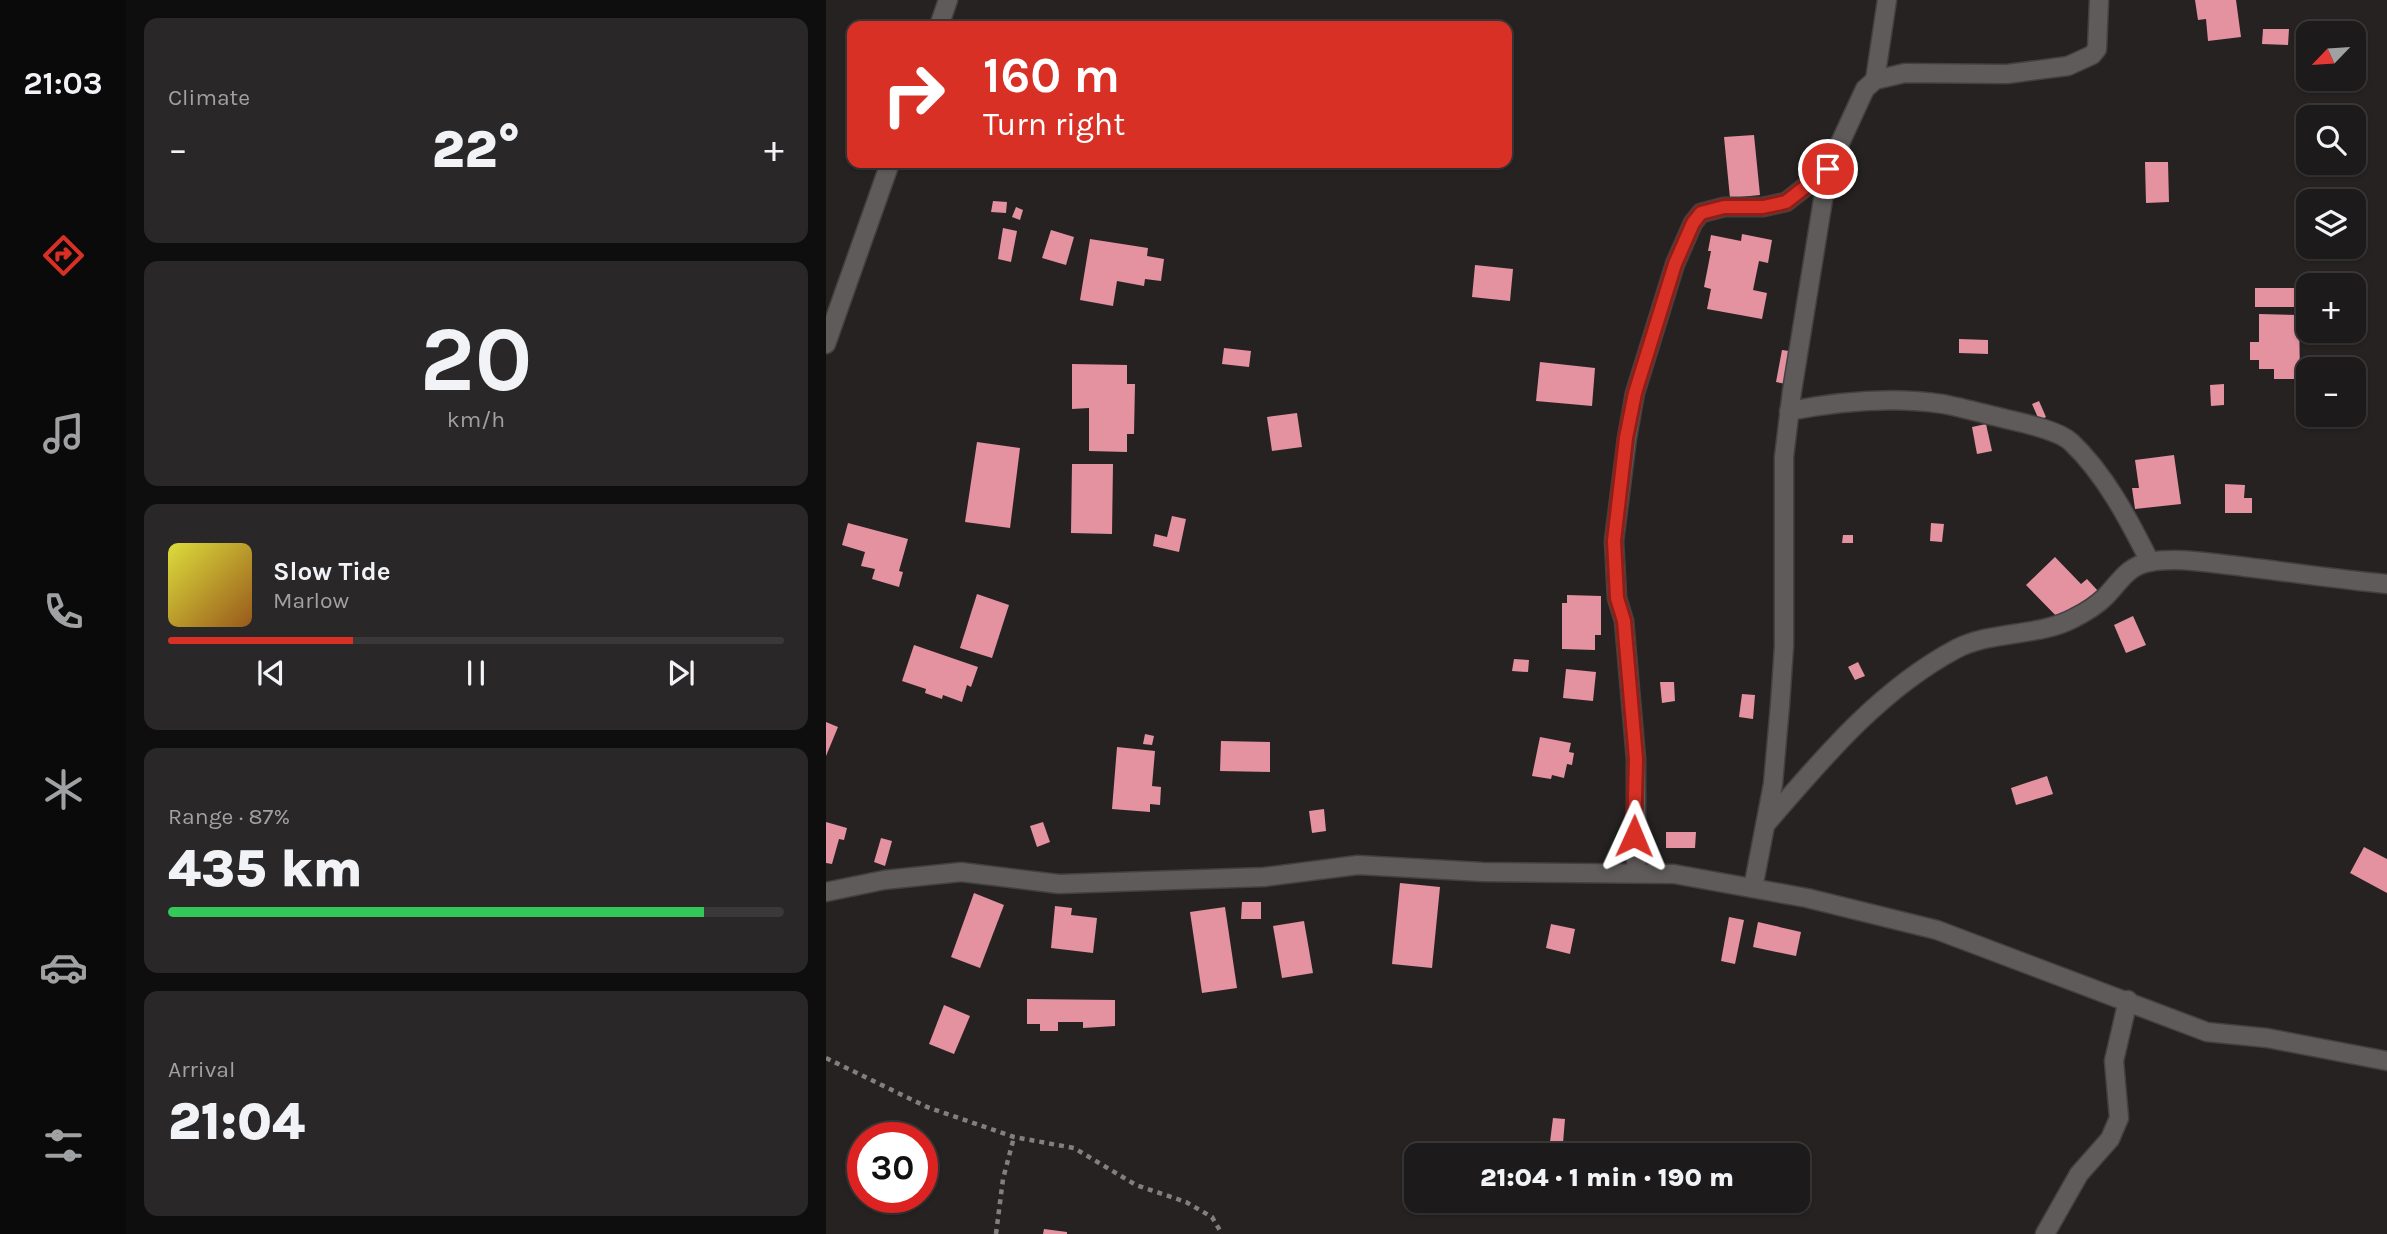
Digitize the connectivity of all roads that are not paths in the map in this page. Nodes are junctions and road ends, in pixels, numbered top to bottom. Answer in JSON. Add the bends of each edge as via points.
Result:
{"nodes":[{"id":1,"x":948,"y":0,"type":"edge"},
{"id":2,"x":1887,"y":0,"type":"edge"},
{"id":3,"x":2099,"y":0,"type":"edge"},
{"id":4,"x":941,"y":21,"type":"edge"},
{"id":5,"x":1875,"y":80,"type":"junction"},
{"id":6,"x":888,"y":168,"type":"edge"},
{"id":7,"x":1828,"y":169,"type":"junction"},
{"id":8,"x":826,"y":344,"type":"edge"},
{"id":9,"x":1789,"y":411,"type":"junction"},
{"id":10,"x":2150,"y":562,"type":"junction"},
{"id":11,"x":2387,"y":584,"type":"edge"},
{"id":12,"x":1766,"y":824,"type":"junction"},
{"id":13,"x":1636,"y":873,"type":"junction"},
{"id":14,"x":1753,"y":888,"type":"junction"},
{"id":15,"x":826,"y":892,"type":"edge"},
{"id":16,"x":2128,"y":1000,"type":"junction"},
{"id":17,"x":2387,"y":1061,"type":"edge"},
{"id":18,"x":2045,"y":1234,"type":"edge"}],
"edges":[{"from":1,"to":4,"type":"street"},
{"from":2,"to":5,"type":"street"},
{"from":3,"to":5,"type":"street","via":[[2097,48],[2068,66],[2007,74],[1905,73]]},
{"from":5,"to":7,"type":"street","via":[[1864,89]]},
{"from":6,"to":8,"type":"street"},
{"from":7,"to":9,"type":"street"},
{"from":7,"to":13,"type":"street","via":[[1786,202],[1701,213],[1675,264],[1635,393],[1614,541],[1636,759]]},
{"from":9,"to":10,"type":"street","via":[[1822,404],[1908,400],[2030,425],[2068,440],[2098,472]]},
{"from":9,"to":12,"type":"street","via":[[1784,457],[1782,682]]},
{"from":10,"to":11,"type":"street","via":[[2204,562]]},
{"from":10,"to":12,"type":"street","via":[[2132,568],[2105,598],[2073,619],[1957,649],[1884,698]]},
{"from":12,"to":14,"type":"street"},
{"from":13,"to":14,"type":"street","via":[[1674,874]]},
{"from":13,"to":15,"type":"street","via":[[1358,865],[1264,877],[1059,884],[961,872]]},
{"from":14,"to":16,"type":"street","via":[[1937,930]]},
{"from":16,"to":17,"type":"street","via":[[2207,1032],[2267,1038]]},
{"from":16,"to":18,"type":"street","via":[[2114,1061],[2119,1118],[2110,1139],[2079,1174]]}]}
